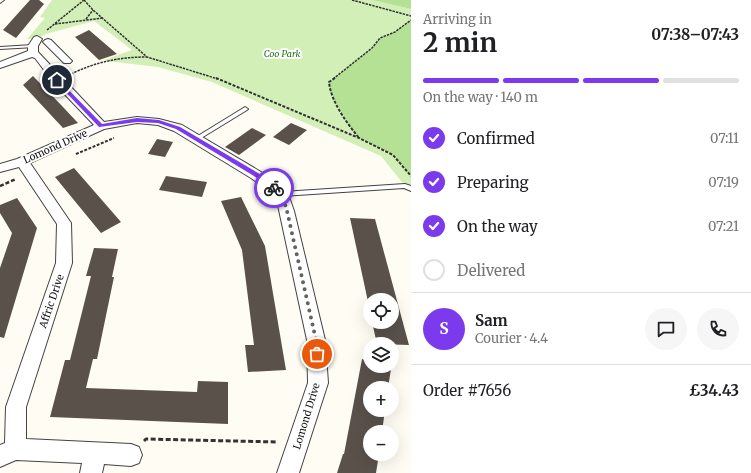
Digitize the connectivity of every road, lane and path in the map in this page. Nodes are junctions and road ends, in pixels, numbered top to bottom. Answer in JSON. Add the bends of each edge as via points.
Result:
{"nodes":[{"id":1,"x":84,"y":0,"type":"edge"},
{"id":2,"x":352,"y":0,"type":"edge"},
{"id":3,"x":93,"y":10,"type":"junction"},
{"id":4,"x":411,"y":16,"type":"edge"},
{"id":5,"x":104,"y":18,"type":"junction"},
{"id":6,"x":85,"y":19,"type":"junction"},
{"id":7,"x":411,"y":20,"type":"edge"},
{"id":8,"x":53,"y":25,"type":"junction"},
{"id":9,"x":48,"y":42,"type":"dead end"},
{"id":10,"x":0,"y":48,"type":"edge"},
{"id":11,"x":35,"y":49,"type":"junction"},
{"id":12,"x":57,"y":51,"type":"junction"},
{"id":13,"x":147,"y":57,"type":"junction"},
{"id":14,"x":67,"y":61,"type":"dead end"},
{"id":15,"x":0,"y":65,"type":"edge"},
{"id":16,"x":57,"y":80,"type":"junction"},
{"id":17,"x":245,"y":109,"type":"dead end"},
{"id":18,"x":101,"y":126,"type":"junction"},
{"id":19,"x":359,"y":138,"type":"junction"},
{"id":20,"x":196,"y":139,"type":"junction"},
{"id":21,"x":22,"y":162,"type":"junction"},
{"id":22,"x":0,"y":168,"type":"edge"},
{"id":23,"x":411,"y":176,"type":"edge"},
{"id":24,"x":411,"y":189,"type":"edge"},
{"id":25,"x":282,"y":194,"type":"junction"},
{"id":26,"x":299,"y":442,"type":"junction"},
{"id":27,"x":8,"y":452,"type":"edge"},
{"id":28,"x":131,"y":455,"type":"joint"},
{"id":29,"x":93,"y":463,"type":"edge"},
{"id":30,"x":288,"y":473,"type":"edge"}],
"edges":[{"from":1,"to":3,"type":"path"},
{"from":1,"to":8,"type":"path"},
{"from":2,"to":4,"type":"path"},
{"from":3,"to":5,"type":"path"},
{"from":3,"to":6,"type":"path"},
{"from":5,"to":6,"type":"path"},
{"from":5,"to":13,"type":"path"},
{"from":6,"to":8,"type":"path"},
{"from":7,"to":19,"type":"path","via":[[395,32],[380,38],[372,48],[329,82],[330,92]]},
{"from":8,"to":11,"type":"path"},
{"from":9,"to":12,"type":"street"},
{"from":10,"to":11,"type":"lane"},
{"from":11,"to":12,"type":"street"},
{"from":11,"to":15,"type":"street"},
{"from":11,"to":16,"type":"street"},
{"from":12,"to":14,"type":"street"},
{"from":13,"to":16,"type":"path","via":[[113,58]]},
{"from":13,"to":19,"type":"path","via":[[214,77]]},
{"from":16,"to":18,"type":"street"},
{"from":17,"to":20,"type":"lane"},
{"from":18,"to":20,"type":"street","name":"Lomond Drive","via":[[137,120],[159,122],[178,128]]},
{"from":18,"to":21,"type":"street","name":"Lomond Drive"},
{"from":19,"to":23,"type":"path","via":[[393,155]]},
{"from":20,"to":25,"type":"street","name":"Lomond Drive"},
{"from":21,"to":22,"type":"street","name":"Lomond Drive"},
{"from":21,"to":27,"type":"street","name":"Affric Drive","via":[[64,224],[64,263],[16,407]]},
{"from":24,"to":25,"type":"lane","via":[[405,186]]},
{"from":25,"to":26,"type":"street","name":"Lomond Drive","via":[[316,340],[318,383]]},
{"from":26,"to":28,"type":"path","via":[[146,439]]},
{"from":26,"to":30,"type":"street","name":"Lomond Drive"},
{"from":27,"to":29,"type":"street"},
{"from":28,"to":29,"type":"street"}]}
